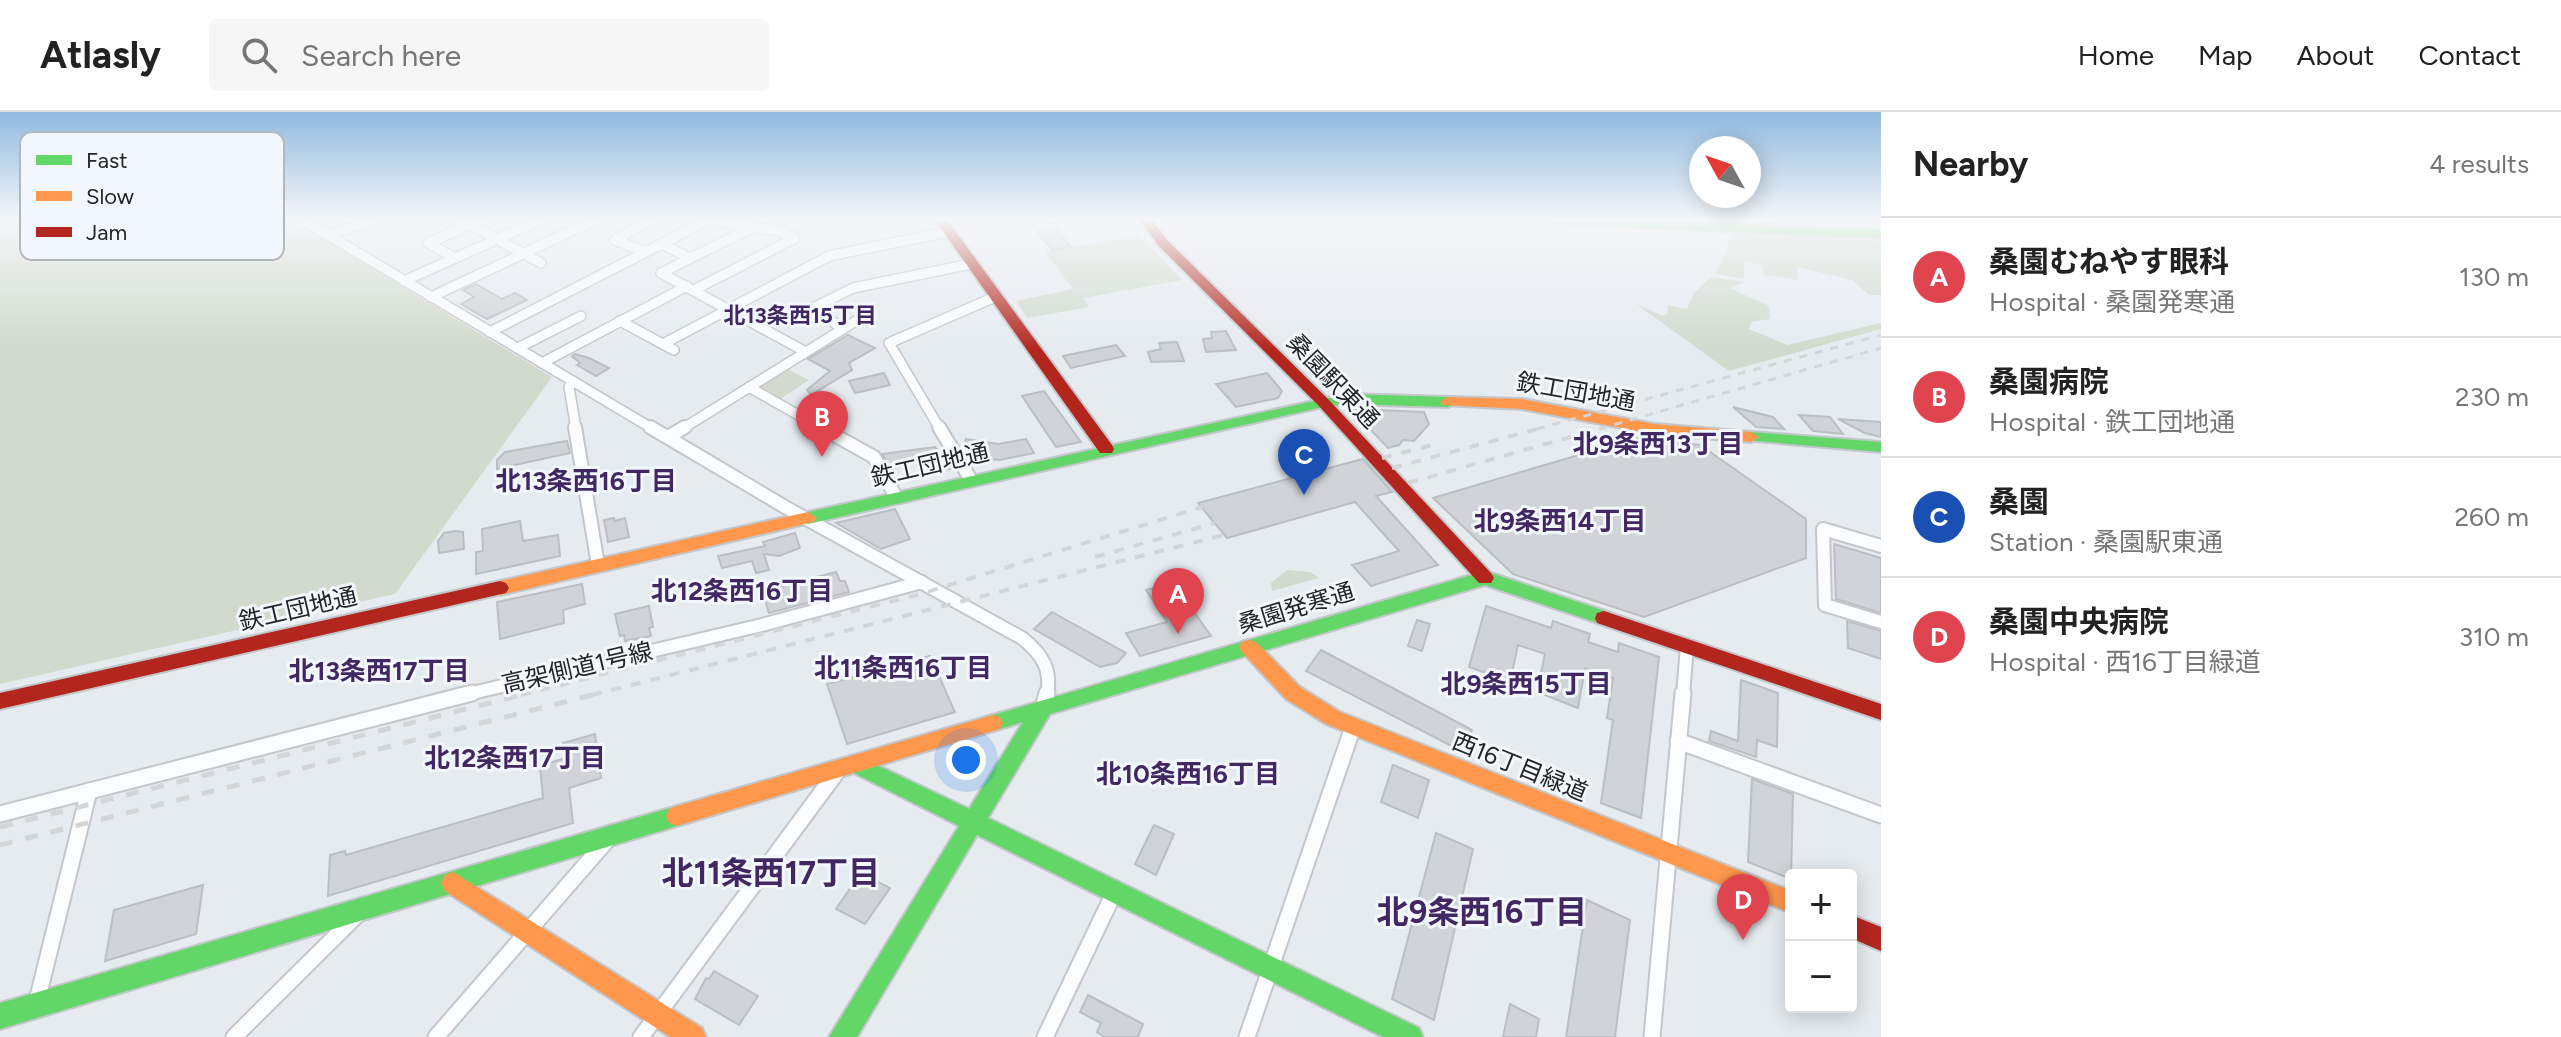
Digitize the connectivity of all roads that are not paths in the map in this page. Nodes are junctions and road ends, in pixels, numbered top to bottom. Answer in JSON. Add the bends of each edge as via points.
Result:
{"nodes":[{"id":1,"x":375,"y":263,"type":"edge"},
{"id":2,"x":444,"y":263,"type":"edge"},
{"id":3,"x":503,"y":263,"type":"edge"},
{"id":4,"x":620,"y":263,"type":"edge"},
{"id":5,"x":680,"y":263,"type":"edge"},
{"id":6,"x":743,"y":263,"type":"edge"},
{"id":7,"x":817,"y":263,"type":"edge"},
{"id":8,"x":1183,"y":263,"type":"edge"},
{"id":9,"x":971,"y":264,"type":"joint"},
{"id":10,"x":404,"y":281,"type":"junction"},
{"id":11,"x":691,"y":288,"type":"junction"},
{"id":12,"x":431,"y":297,"type":"junction"},
{"id":13,"x":995,"y":297,"type":"junction"},
{"id":14,"x":731,"y":309,"type":"junction"},
{"id":15,"x":581,"y":316,"type":"dead end"},
{"id":16,"x":864,"y":316,"type":"dead end"},
{"id":17,"x":620,"y":321,"type":"junction"},
{"id":18,"x":843,"y":329,"type":"junction"},
{"id":19,"x":490,"y":332,"type":"junction"},
{"id":20,"x":663,"y":344,"type":"junction"},
{"id":21,"x":518,"y":348,"type":"junction"},
{"id":22,"x":674,"y":350,"type":"dead end"},
{"id":23,"x":806,"y":352,"type":"junction"},
{"id":24,"x":542,"y":363,"type":"junction"},
{"id":25,"x":573,"y":381,"type":"junction"},
{"id":26,"x":749,"y":387,"type":"junction"},
{"id":27,"x":1323,"y":402,"type":"junction"},
{"id":28,"x":668,"y":437,"type":"junction"},
{"id":29,"x":1881,"y":447,"type":"edge"},
{"id":30,"x":1106,"y":449,"type":"junction"},
{"id":31,"x":971,"y":480,"type":"junction"},
{"id":32,"x":896,"y":497,"type":"junction"},
{"id":33,"x":807,"y":517,"type":"junction"},
{"id":34,"x":1881,"y":546,"type":"edge"},
{"id":35,"x":598,"y":565,"type":"junction"},
{"id":36,"x":1485,"y":578,"type":"junction"},
{"id":37,"x":922,"y":582,"type":"junction"},
{"id":38,"x":1881,"y":622,"type":"edge"},
{"id":39,"x":1687,"y":646,"type":"junction"},
{"id":40,"x":1249,"y":647,"type":"junction"},
{"id":41,"x":0,"y":701,"type":"edge"},
{"id":42,"x":1043,"y":708,"type":"junction"},
{"id":43,"x":1881,"y":712,"type":"edge"},
{"id":44,"x":1353,"y":727,"type":"junction"},
{"id":45,"x":1678,"y":741,"type":"junction"},
{"id":46,"x":847,"y":766,"type":"junction"},
{"id":47,"x":89,"y":791,"type":"junction"},
{"id":48,"x":0,"y":814,"type":"edge"},
{"id":49,"x":1881,"y":815,"type":"edge"},
{"id":50,"x":974,"y":822,"type":"junction"},
{"id":51,"x":610,"y":837,"type":"junction"},
{"id":52,"x":1669,"y":853,"type":"junction"},
{"id":53,"x":453,"y":883,"type":"junction"},
{"id":54,"x":1115,"y":891,"type":"junction"},
{"id":55,"x":1785,"y":900,"type":"edge"},
{"id":56,"x":362,"y":910,"type":"junction"},
{"id":57,"x":1857,"y":929,"type":"edge"},
{"id":58,"x":528,"y":931,"type":"junction"},
{"id":59,"x":1881,"y":939,"type":"edge"},
{"id":60,"x":1271,"y":969,"type":"junction"},
{"id":61,"x":36,"y":1006,"type":"junction"},
{"id":62,"x":658,"y":1014,"type":"junction"},
{"id":63,"x":0,"y":1016,"type":"edge"},
{"id":64,"x":234,"y":1037,"type":"edge"},
{"id":65,"x":436,"y":1037,"type":"edge"},
{"id":66,"x":641,"y":1037,"type":"edge"},
{"id":67,"x":693,"y":1037,"type":"edge"},
{"id":68,"x":842,"y":1037,"type":"edge"},
{"id":69,"x":1045,"y":1037,"type":"edge"},
{"id":70,"x":1247,"y":1037,"type":"edge"},
{"id":71,"x":1410,"y":1037,"type":"edge"},
{"id":72,"x":1652,"y":1037,"type":"edge"}],
"edges":[{"from":1,"to":10,"type":"street"},
{"from":2,"to":10,"type":"street"},
{"from":3,"to":12,"type":"street"},
{"from":4,"to":19,"type":"street"},
{"from":5,"to":11,"type":"street","via":[[661,273]]},
{"from":6,"to":11,"type":"street"},
{"from":7,"to":14,"type":"street"},
{"from":8,"to":27,"type":"street","name":"桑園駅東通"},
{"from":9,"to":13,"type":"street"},
{"from":9,"to":18,"type":"street","via":[[853,288],[813,308]]},
{"from":10,"to":12,"type":"street"},
{"from":11,"to":14,"type":"street"},
{"from":11,"to":17,"type":"street"},
{"from":12,"to":19,"type":"street"},
{"from":13,"to":30,"type":"street"},
{"from":13,"to":31,"type":"street","via":[[889,343]]},
{"from":14,"to":20,"type":"street"},
{"from":14,"to":23,"type":"street"},
{"from":15,"to":21,"type":"street"},
{"from":16,"to":18,"type":"street"},
{"from":17,"to":20,"type":"street"},
{"from":17,"to":24,"type":"street"},
{"from":18,"to":23,"type":"street"},
{"from":19,"to":21,"type":"street"},
{"from":20,"to":22,"type":"street"},
{"from":21,"to":24,"type":"street"},
{"from":23,"to":26,"type":"street"},
{"from":24,"to":25,"type":"street"},
{"from":25,"to":28,"type":"street"},
{"from":25,"to":35,"type":"street","via":[[569,387]]},
{"from":26,"to":28,"type":"street"},
{"from":26,"to":32,"type":"street","via":[[874,457]]},
{"from":27,"to":29,"type":"street","name":"鉄工団地通","via":[[1522,404],[1654,429]]},
{"from":27,"to":30,"type":"street","name":"鉄工団地通"},
{"from":27,"to":36,"type":"street","name":"桑園駅東通"},
{"from":28,"to":33,"type":"street"},
{"from":30,"to":31,"type":"street","name":"鉄工団地通"},
{"from":31,"to":32,"type":"street","name":"鉄工団地通"},
{"from":32,"to":33,"type":"street","name":"鉄工団地通"},
{"from":33,"to":35,"type":"street","name":"鉄工団地通"},
{"from":33,"to":37,"type":"street"},
{"from":34,"to":38,"type":"street","via":[[1823,529],[1825,605]]},
{"from":35,"to":41,"type":"street","name":"鉄工団地通"},
{"from":36,"to":39,"type":"street"},
{"from":36,"to":40,"type":"street","name":"桑園発寒通"},
{"from":37,"to":42,"type":"street","via":[[1022,638],[1039,653],[1050,687]]},
{"from":37,"to":47,"type":"street","name":"高架側道1号線"},
{"from":39,"to":43,"type":"street"},
{"from":39,"to":45,"type":"street"},
{"from":40,"to":42,"type":"street","name":"桑園発寒通"},
{"from":40,"to":44,"type":"street","name":"西16丁目緑道","via":[[1293,693]]},
{"from":42,"to":46,"type":"street","name":"桑園発寒通"},
{"from":42,"to":50,"type":"street"},
{"from":44,"to":52,"type":"street","name":"西16丁目緑道"},
{"from":44,"to":60,"type":"street"},
{"from":45,"to":49,"type":"street"},
{"from":45,"to":52,"type":"street"},
{"from":46,"to":50,"type":"street"},
{"from":46,"to":51,"type":"street","name":"桑園発寒通"},
{"from":46,"to":62,"type":"street"},
{"from":47,"to":48,"type":"street","name":"高架側道1号線"},
{"from":47,"to":61,"type":"street"},
{"from":50,"to":54,"type":"street"},
{"from":50,"to":68,"type":"street"},
{"from":51,"to":53,"type":"street","name":"桑園発寒通"},
{"from":51,"to":58,"type":"street"},
{"from":52,"to":55,"type":"street","name":"西16丁目緑道"},
{"from":52,"to":72,"type":"street"},
{"from":53,"to":56,"type":"street","name":"桑園発寒通"},
{"from":53,"to":58,"type":"street"},
{"from":54,"to":60,"type":"street"},
{"from":54,"to":69,"type":"street"},
{"from":56,"to":61,"type":"street","name":"桑園発寒通"},
{"from":56,"to":64,"type":"street"},
{"from":57,"to":59,"type":"street"},
{"from":58,"to":62,"type":"street"},
{"from":58,"to":65,"type":"street"},
{"from":60,"to":70,"type":"street"},
{"from":60,"to":71,"type":"street"},
{"from":61,"to":63,"type":"street","name":"桑園発寒通"},
{"from":62,"to":66,"type":"street"},
{"from":62,"to":67,"type":"street"}]}
